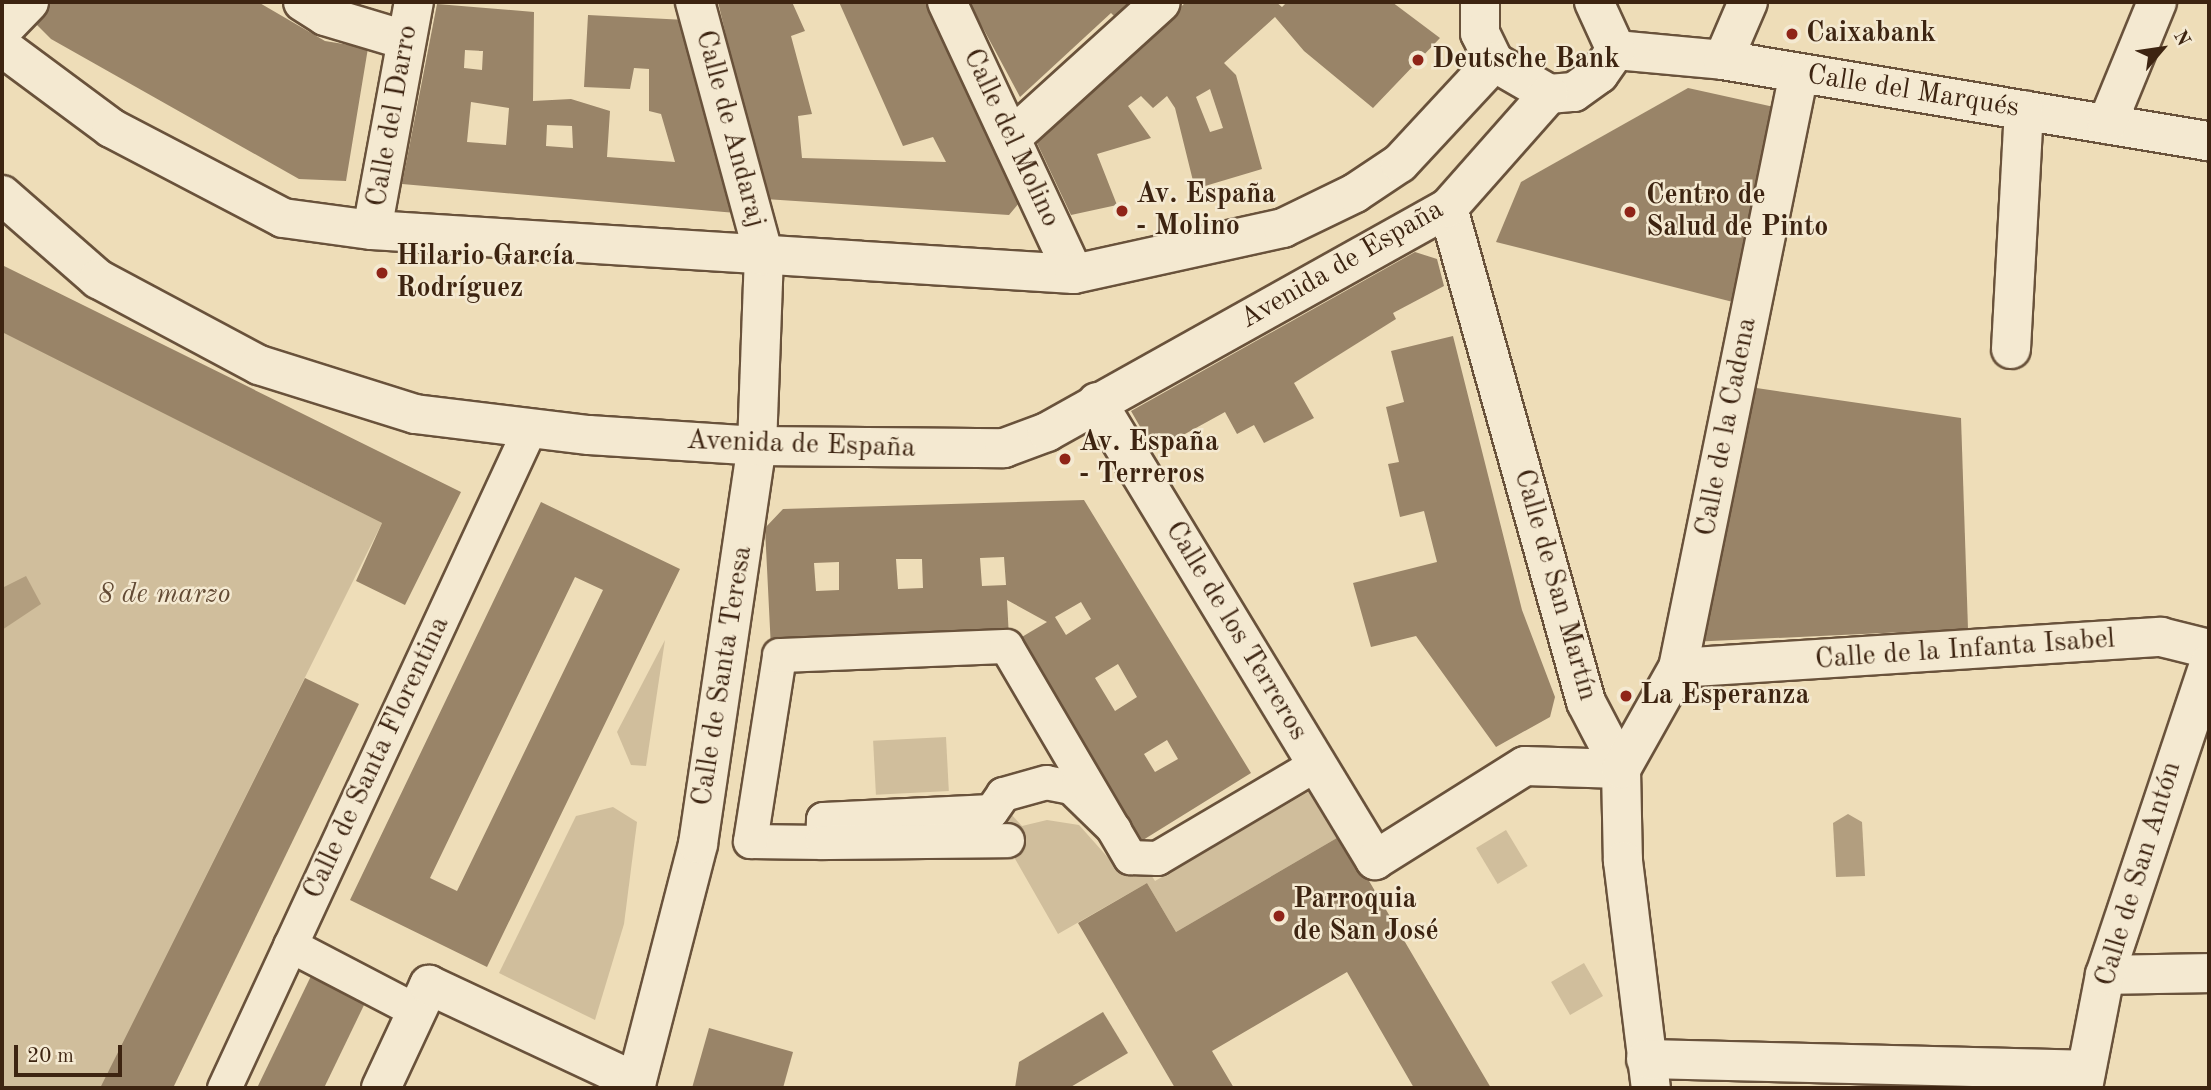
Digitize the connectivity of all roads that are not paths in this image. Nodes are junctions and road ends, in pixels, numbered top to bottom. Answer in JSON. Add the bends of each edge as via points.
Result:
{"nodes":[{"id":1,"x":29,"y":2,"type":"edge"},
{"id":2,"x":303,"y":2,"type":"edge"},
{"id":3,"x":414,"y":2,"type":"edge"},
{"id":4,"x":695,"y":2,"type":"edge"},
{"id":5,"x":947,"y":2,"type":"edge"},
{"id":6,"x":1161,"y":2,"type":"edge"},
{"id":7,"x":1479,"y":2,"type":"edge"},
{"id":8,"x":1594,"y":2,"type":"edge"},
{"id":9,"x":1748,"y":2,"type":"edge"},
{"id":10,"x":2157,"y":2,"type":"edge"},
{"id":11,"x":2,"y":30,"type":"edge"},
{"id":12,"x":405,"y":40,"type":"junction"},
{"id":13,"x":2,"y":47,"type":"edge"},
{"id":14,"x":1616,"y":50,"type":"junction"},
{"id":15,"x":1723,"y":60,"type":"junction"},
{"id":16,"x":1494,"y":62,"type":"junction"},
{"id":17,"x":1799,"y":73,"type":"junction"},
{"id":18,"x":1549,"y":94,"type":"junction"},
{"id":19,"x":2024,"y":110,"type":"junction"},
{"id":20,"x":2107,"y":124,"type":"junction"},
{"id":21,"x":1011,"y":138,"type":"junction"},
{"id":22,"x":2209,"y":141,"type":"edge"},
{"id":23,"x":2,"y":195,"type":"edge"},
{"id":24,"x":1448,"y":208,"type":"junction"},
{"id":25,"x":372,"y":230,"type":"junction"},
{"id":26,"x":764,"y":256,"type":"junction"},
{"id":27,"x":1074,"y":274,"type":"junction"},
{"id":28,"x":2011,"y":348,"type":"dead end"},
{"id":29,"x":1097,"y":402,"type":"junction"},
{"id":30,"x":530,"y":428,"type":"junction"},
{"id":31,"x":757,"y":446,"type":"junction"},
{"id":32,"x":2209,"y":649,"type":"edge"},
{"id":33,"x":2209,"y":664,"type":"edge"},
{"id":34,"x":1678,"y":668,"type":"junction"},
{"id":35,"x":2197,"y":725,"type":"edge"},
{"id":36,"x":1316,"y":764,"type":"junction"},
{"id":37,"x":1621,"y":769,"type":"junction"},
{"id":38,"x":1114,"y":829,"type":"junction"},
{"id":39,"x":1007,"y":840,"type":"dead end"},
{"id":40,"x":822,"y":842,"type":"junction"},
{"id":41,"x":290,"y":945,"type":"junction"},
{"id":42,"x":2209,"y":973,"type":"edge"},
{"id":43,"x":2105,"y":975,"type":"junction"},
{"id":44,"x":417,"y":1011,"type":"junction"},
{"id":45,"x":1649,"y":1074,"type":"edge"},
{"id":46,"x":2085,"y":1079,"type":"edge"},
{"id":47,"x":635,"y":1085,"type":"edge"},
{"id":48,"x":224,"y":1088,"type":"edge"},
{"id":49,"x":381,"y":1088,"type":"edge"}],
"edges":[{"from":1,"to":11,"type":"street"},
{"from":2,"to":12,"type":"street","via":[[326,16]]},
{"from":3,"to":12,"type":"street","name":"Calle del Darro"},
{"from":4,"to":26,"type":"street","name":"Calle de Andaraj"},
{"from":5,"to":21,"type":"street","name":"Calle del Molino"},
{"from":6,"to":21,"type":"street"},
{"from":7,"to":16,"type":"street","via":[[1480,33]]},
{"from":8,"to":14,"type":"street"},
{"from":9,"to":15,"type":"street"},
{"from":10,"to":20,"type":"street"},
{"from":12,"to":25,"type":"street","name":"Calle del Darro"},
{"from":13,"to":25,"type":"street","name":"Avenida de España","via":[[111,128],[283,218]]},
{"from":14,"to":15,"type":"street","name":"Calle del Marqués"},
{"from":14,"to":18,"type":"street","via":[[1599,74],[1574,92]]},
{"from":15,"to":17,"type":"street","name":"Calle del Marqués"},
{"from":16,"to":18,"type":"street"},
{"from":16,"to":27,"type":"street","name":"Avenida de España","via":[[1400,163],[1355,193],[1283,228]]},
{"from":17,"to":19,"type":"street","name":"Calle del Marqués"},
{"from":17,"to":34,"type":"street","name":"Calle de la Cadena"},
{"from":18,"to":24,"type":"street","name":"Avenida de España"},
{"from":19,"to":20,"type":"street","name":"Calle del Marqués"},
{"from":19,"to":28,"type":"street"},
{"from":20,"to":22,"type":"street","name":"Calle del Marqués"},
{"from":21,"to":27,"type":"street","name":"Calle del Molino"},
{"from":23,"to":30,"type":"street","name":"Avenida de España","via":[[98,279],[260,365],[415,414]]},
{"from":24,"to":29,"type":"street","name":"Avenida de España"},
{"from":24,"to":37,"type":"street","name":"Calle de San Martín","via":[[1586,702]]},
{"from":25,"to":26,"type":"street","name":"Avenida de España"},
{"from":26,"to":27,"type":"street","name":"Avenida de España"},
{"from":26,"to":31,"type":"street","name":"Calle de Santa Teresa"},
{"from":29,"to":31,"type":"street","name":"Avenida de España","via":[[1004,448]]},
{"from":29,"to":36,"type":"street","name":"Calle de los Terreros"},
{"from":30,"to":31,"type":"street","name":"Avenida de España"},
{"from":30,"to":41,"type":"street","name":"Calle de Santa Florentina"},
{"from":31,"to":47,"type":"street","name":"Calle de Santa Teresa","via":[[698,844]]},
{"from":32,"to":34,"type":"street","name":"Calle de la Infanta Isabel","via":[[2161,638]]},
{"from":33,"to":35,"type":"street","name":"Calle de San Antón"},
{"from":34,"to":37,"type":"street","name":"Calle de la Cadena"},
{"from":35,"to":43,"type":"street","name":"Calle de San Antón"},
{"from":36,"to":37,"type":"street","name":"Calle de los Terreros","via":[[1375,860],[1525,766]]},
{"from":36,"to":38,"type":"street","via":[[1153,865],[1130,857]]},
{"from":37,"to":45,"type":"street","name":"Calle de San Martín","via":[[1623,861]]},
{"from":38,"to":40,"type":"street","via":[[1071,787],[1046,782],[1003,794],[991,811],[823,819]]},
{"from":38,"to":40,"type":"street","via":[[1006,646],[779,655],[750,841]]},
{"from":39,"to":40,"type":"street"},
{"from":41,"to":44,"type":"street"},
{"from":41,"to":48,"type":"street","name":"Calle de Santa Florentina"},
{"from":42,"to":43,"type":"street"},
{"from":43,"to":46,"type":"street","name":"Calle de San Antón"},
{"from":44,"to":47,"type":"street","via":[[429,985]]},
{"from":44,"to":49,"type":"street"},
{"from":45,"to":46,"type":"street"}]}
